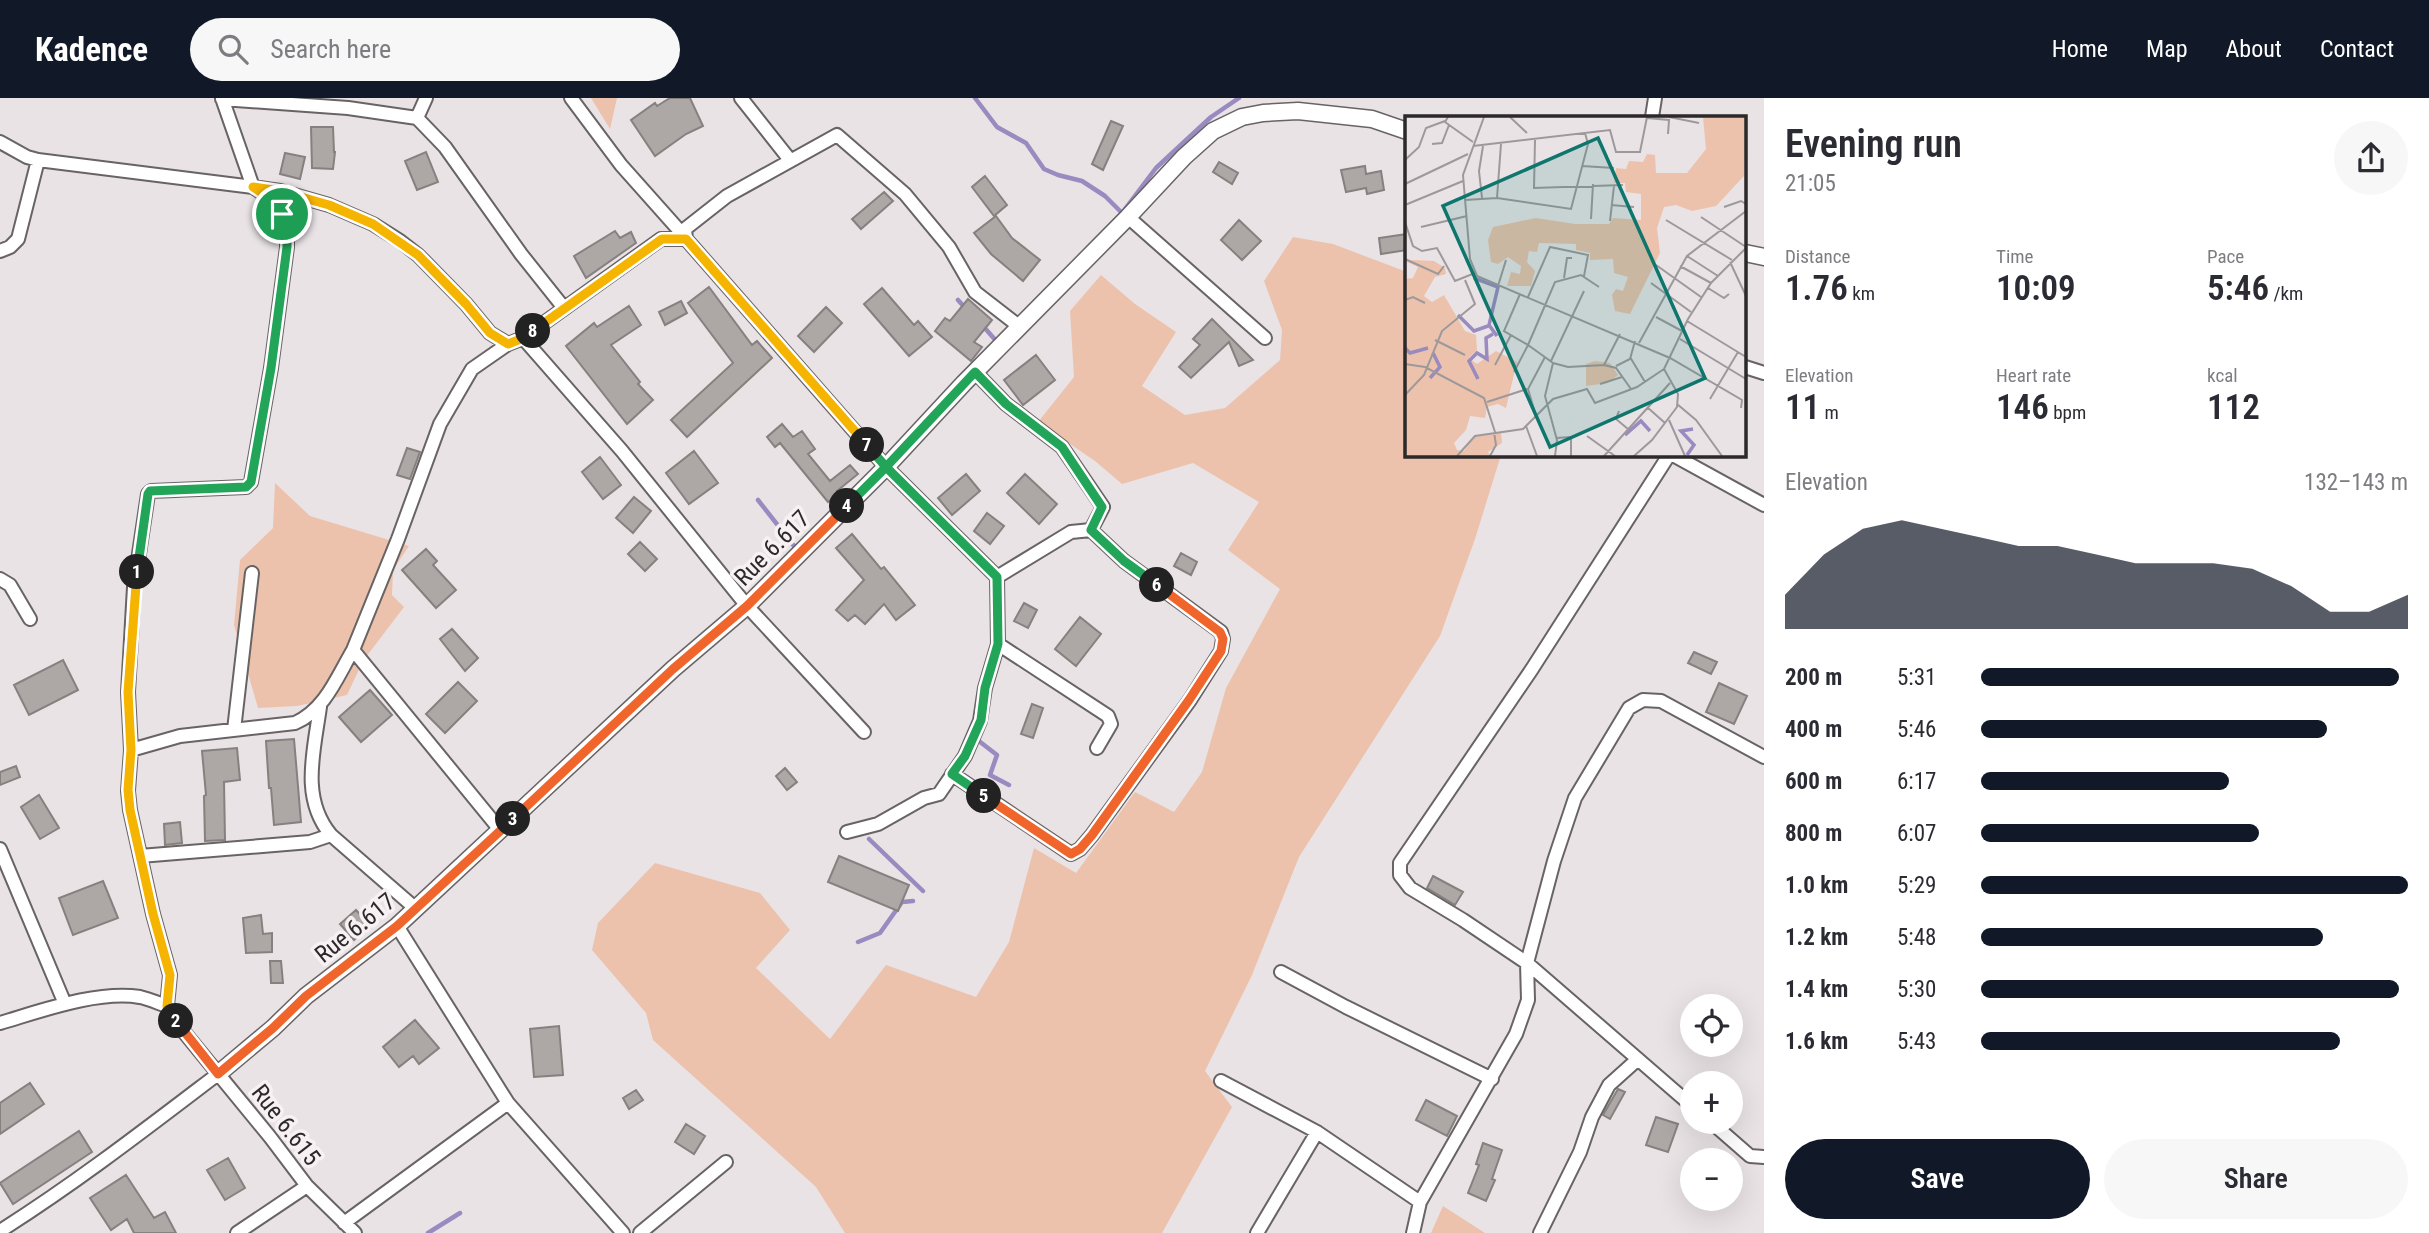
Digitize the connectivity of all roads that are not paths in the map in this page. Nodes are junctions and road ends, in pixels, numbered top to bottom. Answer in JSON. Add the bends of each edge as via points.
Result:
{"nodes":[{"id":1,"x":222,"y":98,"type":"edge"},
{"id":2,"x":426,"y":98,"type":"edge"},
{"id":3,"x":571,"y":98,"type":"edge"},
{"id":4,"x":741,"y":98,"type":"edge"},
{"id":5,"x":1655,"y":98,"type":"edge"},
{"id":6,"x":1269,"y":105,"type":"edge"},
{"id":7,"x":1652,"y":116,"type":"edge"},
{"id":8,"x":417,"y":118,"type":"junction"},
{"id":9,"x":1405,"y":130,"type":"edge"},
{"id":10,"x":0,"y":142,"type":"edge"},
{"id":11,"x":38,"y":160,"type":"junction"},
{"id":12,"x":790,"y":160,"type":"junction"},
{"id":13,"x":253,"y":187,"type":"junction"},
{"id":14,"x":1128,"y":217,"type":"junction"},
{"id":15,"x":686,"y":239,"type":"junction"},
{"id":16,"x":0,"y":251,"type":"edge"},
{"id":17,"x":1746,"y":253,"type":"edge"},
{"id":18,"x":1764,"y":257,"type":"edge"},
{"id":19,"x":564,"y":308,"type":"junction"},
{"id":20,"x":1020,"y":327,"type":"junction"},
{"id":21,"x":523,"y":338,"type":"junction"},
{"id":22,"x":1265,"y":338,"type":"dead end"},
{"id":23,"x":508,"y":344,"type":"junction"},
{"id":24,"x":1746,"y":367,"type":"edge"},
{"id":25,"x":975,"y":372,"type":"junction"},
{"id":26,"x":1764,"y":373,"type":"edge"},
{"id":27,"x":1670,"y":457,"type":"edge"},
{"id":28,"x":1675,"y":457,"type":"edge"},
{"id":29,"x":886,"y":467,"type":"junction"},
{"id":30,"x":1764,"y":505,"type":"edge"},
{"id":31,"x":1091,"y":530,"type":"junction"},
{"id":32,"x":252,"y":573,"type":"dead end"},
{"id":33,"x":997,"y":577,"type":"junction"},
{"id":34,"x":0,"y":579,"type":"edge"},
{"id":35,"x":747,"y":606,"type":"junction"},
{"id":36,"x":30,"y":619,"type":"dead end"},
{"id":37,"x":998,"y":644,"type":"junction"},
{"id":38,"x":353,"y":650,"type":"junction"},
{"id":39,"x":320,"y":706,"type":"junction"},
{"id":40,"x":234,"y":730,"type":"junction"},
{"id":41,"x":864,"y":732,"type":"dead end"},
{"id":42,"x":1097,"y":748,"type":"dead end"},
{"id":43,"x":131,"y":750,"type":"junction"},
{"id":44,"x":1764,"y":757,"type":"edge"},
{"id":45,"x":952,"y":774,"type":"junction"},
{"id":46,"x":501,"y":831,"type":"junction"},
{"id":47,"x":847,"y":832,"type":"dead end"},
{"id":48,"x":331,"y":835,"type":"junction"},
{"id":49,"x":0,"y":849,"type":"edge"},
{"id":50,"x":140,"y":856,"type":"junction"},
{"id":51,"x":415,"y":908,"type":"junction"},
{"id":52,"x":397,"y":926,"type":"junction"},
{"id":53,"x":1527,"y":963,"type":"junction"},
{"id":54,"x":1281,"y":972,"type":"dead end"},
{"id":55,"x":65,"y":1004,"type":"junction"},
{"id":56,"x":167,"y":1006,"type":"junction"},
{"id":57,"x":0,"y":1023,"type":"edge"},
{"id":58,"x":1638,"y":1059,"type":"junction"},
{"id":59,"x":218,"y":1074,"type":"junction"},
{"id":60,"x":1492,"y":1079,"type":"junction"},
{"id":61,"x":1221,"y":1081,"type":"dead end"},
{"id":62,"x":1680,"y":1096,"type":"edge"},
{"id":63,"x":508,"y":1103,"type":"junction"},
{"id":64,"x":1317,"y":1132,"type":"junction"},
{"id":65,"x":1725,"y":1134,"type":"edge"},
{"id":66,"x":1764,"y":1157,"type":"edge"},
{"id":67,"x":726,"y":1162,"type":"dead end"},
{"id":68,"x":307,"y":1186,"type":"junction"},
{"id":69,"x":1420,"y":1202,"type":"junction"},
{"id":70,"x":344,"y":1223,"type":"junction"},
{"id":71,"x":0,"y":1231,"type":"edge"},
{"id":72,"x":237,"y":1233,"type":"edge"},
{"id":73,"x":355,"y":1233,"type":"edge"},
{"id":74,"x":622,"y":1233,"type":"edge"},
{"id":75,"x":640,"y":1233,"type":"edge"},
{"id":76,"x":1257,"y":1233,"type":"edge"},
{"id":77,"x":1413,"y":1233,"type":"edge"},
{"id":78,"x":1540,"y":1233,"type":"edge"}],
"edges":[{"from":1,"to":8,"type":"street"},
{"from":1,"to":13,"type":"street"},
{"from":2,"to":8,"type":"street"},
{"from":3,"to":15,"type":"street","via":[[621,165]]},
{"from":4,"to":12,"type":"street"},
{"from":5,"to":7,"type":"street"},
{"from":6,"to":9,"type":"street","name":"Rue 6.617","via":[[1372,119]]},
{"from":6,"to":14,"type":"street","name":"Rue 6.617","via":[[1213,131]]},
{"from":8,"to":19,"type":"street","via":[[445,146]]},
{"from":10,"to":11,"type":"street"},
{"from":11,"to":13,"type":"street"},
{"from":11,"to":16,"type":"street","via":[[18,239]]},
{"from":12,"to":15,"type":"street","via":[[727,196],[685,229]]},
{"from":12,"to":20,"type":"street","via":[[837,135],[905,194],[948,247],[975,292]]},
{"from":13,"to":23,"type":"street","via":[[329,205],[373,224],[418,255],[490,333]]},
{"from":13,"to":43,"type":"street","via":[[273,200],[282,214],[287,247],[251,482],[246,487],[148,494],[134,587],[128,692]]},
{"from":14,"to":20,"type":"street","name":"Rue 6.617"},
{"from":14,"to":22,"type":"street"},
{"from":15,"to":19,"type":"street","via":[[662,239]]},
{"from":15,"to":29,"type":"street"},
{"from":17,"to":18,"type":"street"},
{"from":19,"to":21,"type":"street"},
{"from":20,"to":25,"type":"street","name":"Rue 6.617"},
{"from":21,"to":23,"type":"street"},
{"from":21,"to":35,"type":"street"},
{"from":23,"to":38,"type":"street","via":[[472,369],[440,424]]},
{"from":24,"to":26,"type":"street"},
{"from":25,"to":29,"type":"street","name":"Rue 6.617"},
{"from":25,"to":31,"type":"street","via":[[1006,404],[1062,447],[1102,507]]},
{"from":27,"to":53,"type":"street","via":[[1399,863],[1400,875],[1410,888]]},
{"from":28,"to":30,"type":"street"},
{"from":29,"to":33,"type":"street"},
{"from":29,"to":35,"type":"street","name":"Rue 6.617"},
{"from":31,"to":33,"type":"street","via":[[1071,532]]},
{"from":31,"to":45,"type":"street","via":[[1124,561],[1220,632],[1221,651],[1092,835],[1071,854]]},
{"from":32,"to":40,"type":"street"},
{"from":33,"to":37,"type":"street"},
{"from":34,"to":36,"type":"street","via":[[10,585]]},
{"from":35,"to":41,"type":"street"},
{"from":35,"to":46,"type":"street","name":"Rue 6.617"},
{"from":37,"to":42,"type":"street","via":[[1108,716],[1111,724]]},
{"from":37,"to":45,"type":"street","via":[[981,720]]},
{"from":38,"to":39,"type":"street"},
{"from":38,"to":46,"type":"street"},
{"from":39,"to":40,"type":"street","via":[[295,723]]},
{"from":39,"to":48,"type":"street","via":[[312,791],[314,807]]},
{"from":40,"to":43,"type":"street","via":[[180,736]]},
{"from":43,"to":50,"type":"street","via":[[128,790]]},
{"from":44,"to":53,"type":"street","via":[[1661,701],[1643,700],[1629,708],[1575,798]]},
{"from":45,"to":47,"type":"street","via":[[939,794],[878,824]]},
{"from":46,"to":51,"type":"street","name":"Rue 6.617"},
{"from":48,"to":50,"type":"street","via":[[310,842]]},
{"from":48,"to":51,"type":"street"},
{"from":49,"to":55,"type":"street"},
{"from":50,"to":56,"type":"street","via":[[170,975]]},
{"from":51,"to":52,"type":"street","name":"Rue 6.617"},
{"from":52,"to":59,"type":"street","name":"Rue 6.617","via":[[306,996]]},
{"from":52,"to":63,"type":"street"},
{"from":53,"to":58,"type":"street"},
{"from":53,"to":60,"type":"street","via":[[1528,1000]]},
{"from":54,"to":60,"type":"street"},
{"from":55,"to":56,"type":"street","via":[[121,996]]},
{"from":55,"to":57,"type":"street"},
{"from":56,"to":59,"type":"street","name":"Rue 6.615"},
{"from":58,"to":62,"type":"street"},
{"from":58,"to":78,"type":"street","via":[[1609,1084]]},
{"from":59,"to":68,"type":"street","name":"Rue 6.615"},
{"from":59,"to":71,"type":"street"},
{"from":60,"to":69,"type":"street"},
{"from":61,"to":64,"type":"street"},
{"from":63,"to":70,"type":"street"},
{"from":63,"to":74,"type":"street"},
{"from":64,"to":69,"type":"street"},
{"from":64,"to":76,"type":"street"},
{"from":65,"to":66,"type":"street","via":[[1750,1156]]},
{"from":67,"to":75,"type":"street"},
{"from":68,"to":70,"type":"street","name":"Rue 6.615"},
{"from":68,"to":72,"type":"street"},
{"from":69,"to":77,"type":"street"},
{"from":70,"to":73,"type":"street","name":"Rue 6.615"}]}
